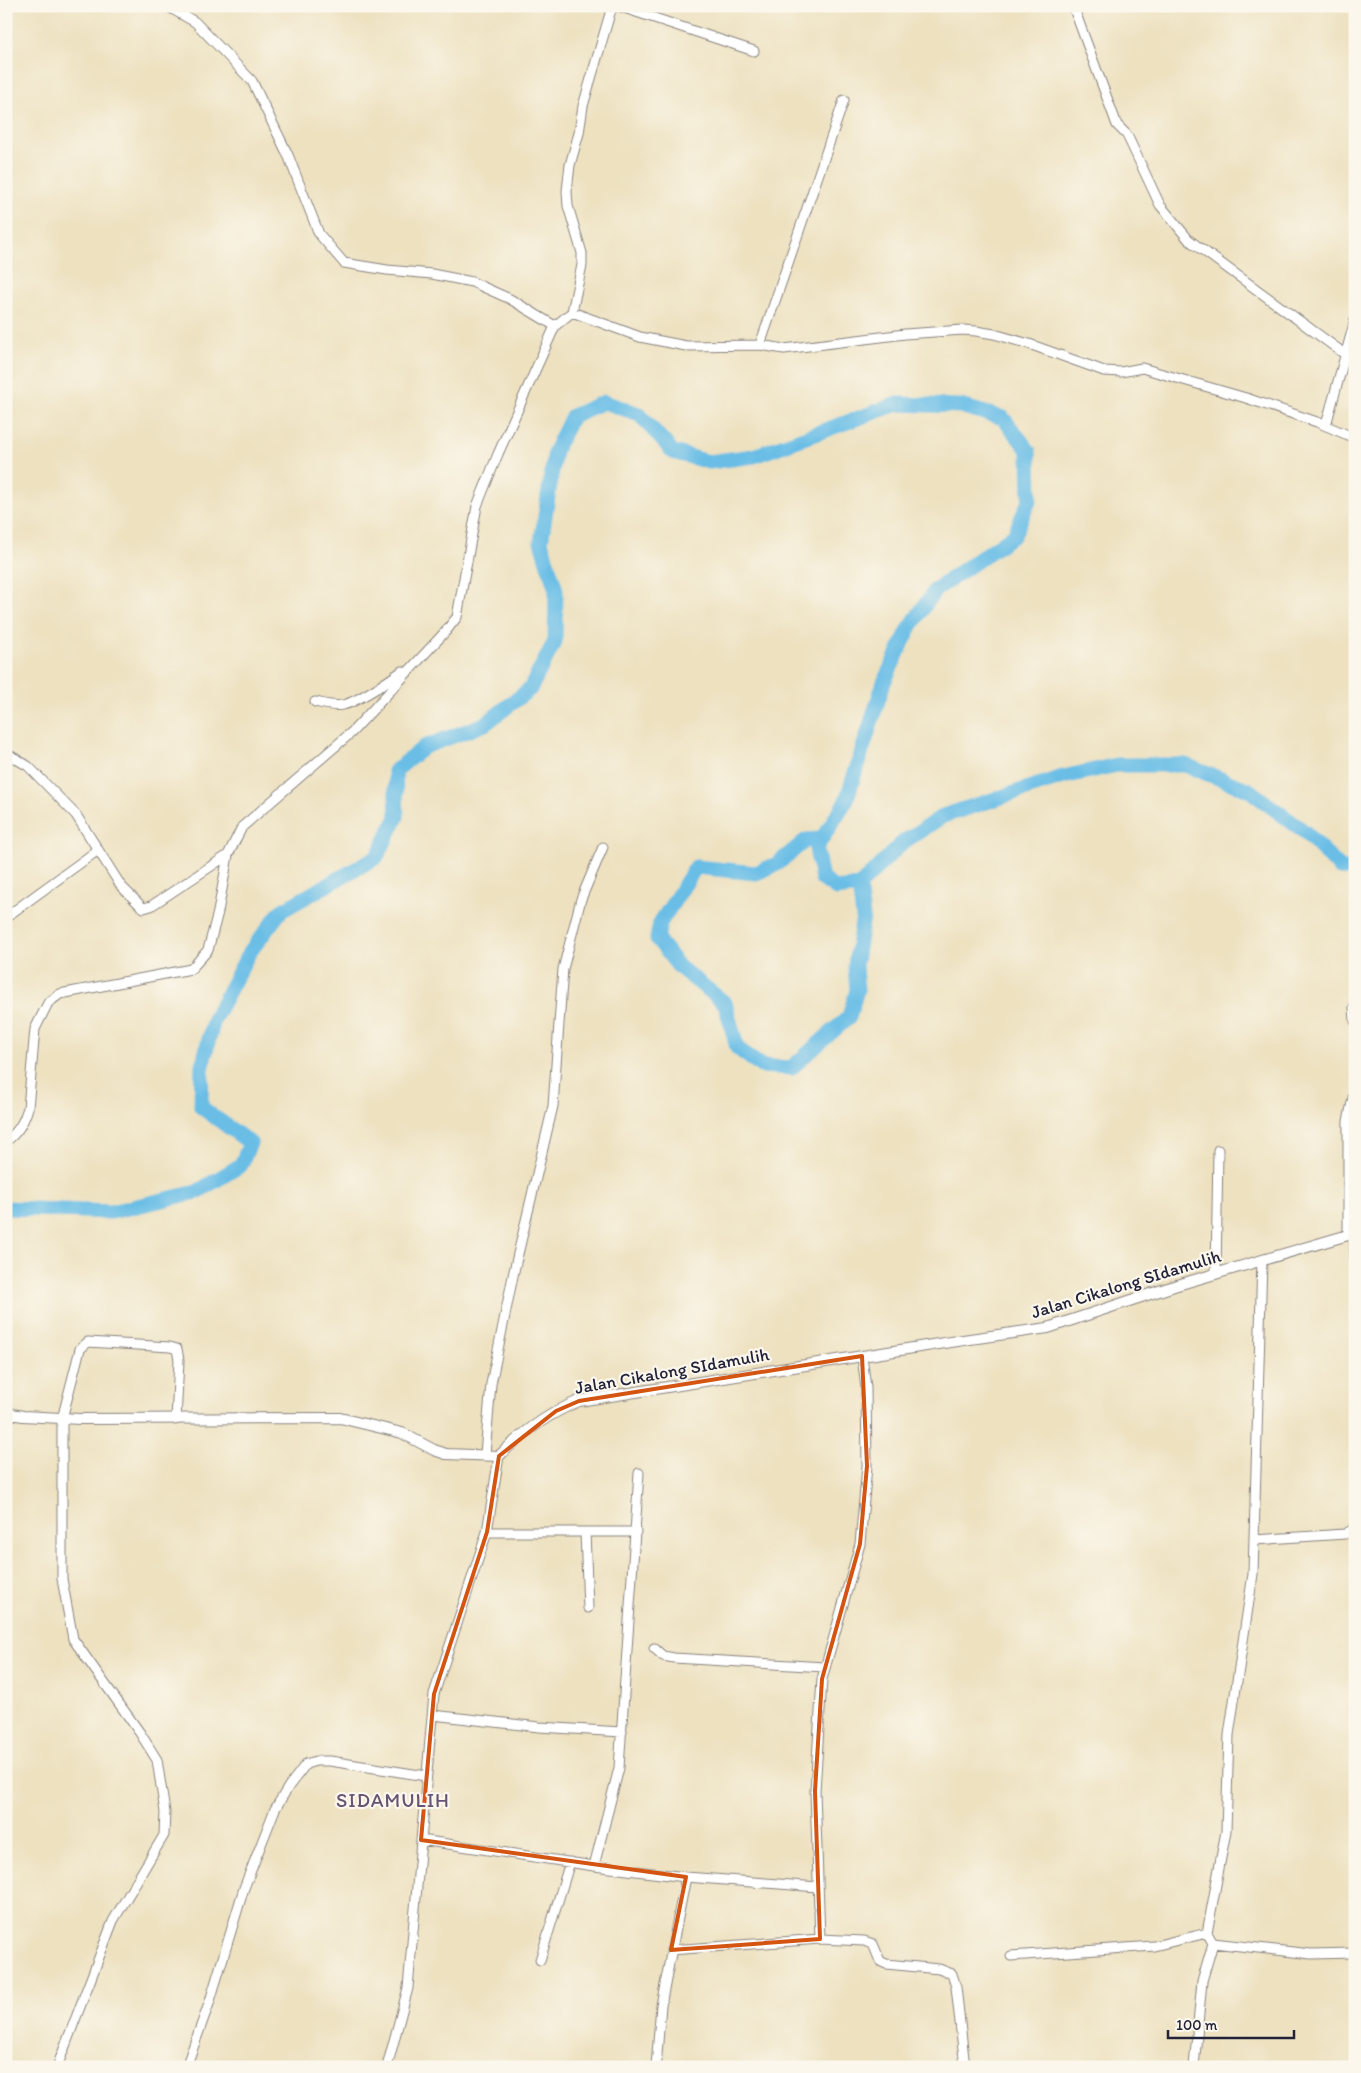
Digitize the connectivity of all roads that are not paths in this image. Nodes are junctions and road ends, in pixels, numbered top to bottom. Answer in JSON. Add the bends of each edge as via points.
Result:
{"nodes":[{"id":1,"x":167,"y":6,"type":"edge"},
{"id":2,"x":617,"y":6,"type":"edge"},
{"id":3,"x":1073,"y":6,"type":"edge"},
{"id":4,"x":754,"y":51,"type":"dead end"},
{"id":5,"x":844,"y":100,"type":"dead end"},
{"id":6,"x":572,"y":312,"type":"junction"},
{"id":7,"x":1355,"y":320,"type":"edge"},
{"id":8,"x":556,"y":326,"type":"junction"},
{"id":9,"x":760,"y":344,"type":"junction"},
{"id":10,"x":1346,"y":355,"type":"junction"},
{"id":11,"x":1326,"y":425,"type":"junction"},
{"id":12,"x":1355,"y":438,"type":"edge"},
{"id":13,"x":427,"y":650,"type":"junction"},
{"id":14,"x":316,"y":702,"type":"dead end"},
{"id":15,"x":6,"y":753,"type":"edge"},
{"id":16,"x":604,"y":848,"type":"dead end"},
{"id":17,"x":98,"y":850,"type":"junction"},
{"id":18,"x":228,"y":855,"type":"junction"},
{"id":19,"x":6,"y":917,"type":"edge"},
{"id":20,"x":1354,"y":1007,"type":"edge"},
{"id":21,"x":1355,"y":1021,"type":"edge"},
{"id":22,"x":1355,"y":1089,"type":"edge"},
{"id":23,"x":6,"y":1141,"type":"edge"},
{"id":24,"x":1218,"y":1150,"type":"dead end"},
{"id":25,"x":1352,"y":1234,"type":"edge"},
{"id":26,"x":1262,"y":1260,"type":"junction"},
{"id":27,"x":1355,"y":1272,"type":"edge"},
{"id":28,"x":1216,"y":1274,"type":"junction"},
{"id":29,"x":862,"y":1356,"type":"junction"},
{"id":30,"x":6,"y":1413,"type":"edge"},
{"id":31,"x":62,"y":1419,"type":"junction"},
{"id":32,"x":176,"y":1420,"type":"junction"},
{"id":33,"x":485,"y":1454,"type":"junction"},
{"id":34,"x":499,"y":1456,"type":"junction"},
{"id":35,"x":639,"y":1472,"type":"dead end"},
{"id":36,"x":1355,"y":1524,"type":"edge"},
{"id":37,"x":488,"y":1532,"type":"junction"},
{"id":38,"x":585,"y":1532,"type":"junction"},
{"id":39,"x":636,"y":1532,"type":"junction"},
{"id":40,"x":1254,"y":1540,"type":"junction"},
{"id":41,"x":588,"y":1608,"type":"dead end"},
{"id":42,"x":654,"y":1648,"type":"dead end"},
{"id":43,"x":825,"y":1667,"type":"junction"},
{"id":44,"x":433,"y":1714,"type":"junction"},
{"id":45,"x":622,"y":1732,"type":"junction"},
{"id":46,"x":426,"y":1776,"type":"junction"},
{"id":47,"x":421,"y":1840,"type":"junction"},
{"id":48,"x":570,"y":1862,"type":"junction"},
{"id":49,"x":594,"y":1866,"type":"junction"},
{"id":50,"x":686,"y":1877,"type":"junction"},
{"id":51,"x":818,"y":1887,"type":"junction"},
{"id":52,"x":1207,"y":1933,"type":"junction"},
{"id":53,"x":820,"y":1939,"type":"junction"},
{"id":54,"x":1213,"y":1943,"type":"junction"},
{"id":55,"x":671,"y":1950,"type":"junction"},
{"id":56,"x":1355,"y":1953,"type":"edge"},
{"id":57,"x":1011,"y":1956,"type":"dead end"},
{"id":58,"x":540,"y":1960,"type":"dead end"},
{"id":59,"x":57,"y":2067,"type":"edge"},
{"id":60,"x":186,"y":2067,"type":"edge"},
{"id":61,"x":388,"y":2067,"type":"edge"},
{"id":62,"x":656,"y":2067,"type":"edge"},
{"id":63,"x":965,"y":2067,"type":"edge"},
{"id":64,"x":1194,"y":2067,"type":"edge"}],
"edges":[{"from":1,"to":8,"type":"street","via":[[195,22],[252,81],[288,155],[318,234],[344,263],[472,282],[510,299]]},
{"from":2,"to":4,"type":"street"},
{"from":2,"to":6,"type":"street","via":[[611,10],[583,106],[570,165],[566,198],[582,253]]},
{"from":3,"to":10,"type":"street","via":[[1117,126],[1127,135],[1160,205],[1189,240]]},
{"from":5,"to":9,"type":"street"},
{"from":6,"to":8,"type":"street"},
{"from":6,"to":9,"type":"street","via":[[640,338],[686,346]]},
{"from":7,"to":10,"type":"street"},
{"from":8,"to":13,"type":"street","via":[[477,506],[456,616]]},
{"from":9,"to":11,"type":"street","via":[[784,349],[905,334],[976,331],[1030,344],[1104,371],[1142,368]]},
{"from":10,"to":11,"type":"street"},
{"from":11,"to":12,"type":"street"},
{"from":13,"to":14,"type":"street","via":[[393,678],[344,705]]},
{"from":13,"to":18,"type":"street","via":[[352,732],[242,826]]},
{"from":15,"to":17,"type":"street","via":[[28,766],[76,815]]},
{"from":16,"to":33,"type":"street","via":[[581,899],[563,969],[553,1106],[491,1384]]},
{"from":17,"to":18,"type":"street","via":[[121,886],[144,908],[181,888]]},
{"from":17,"to":19,"type":"street"},
{"from":18,"to":23,"type":"street","via":[[208,950],[192,969],[60,994],[48,1003],[36,1029],[25,1120]]},
{"from":20,"to":21,"type":"street"},
{"from":22,"to":25,"type":"street","via":[[1348,1121]]},
{"from":24,"to":28,"type":"street"},
{"from":25,"to":26,"type":"street","name":"Jalan Cikalong SIdamulih"},
{"from":25,"to":27,"type":"street"},
{"from":26,"to":28,"type":"street","name":"Jalan Cikalong SIdamulih"},
{"from":26,"to":40,"type":"street"},
{"from":28,"to":29,"type":"street","name":"Jalan Cikalong SIdamulih","via":[[1048,1328]]},
{"from":29,"to":34,"type":"street","name":"Jalan Cikalong SIdamulih","via":[[579,1401],[556,1411],[522,1433]]},
{"from":29,"to":43,"type":"street","via":[[866,1388],[867,1466],[860,1544]]},
{"from":30,"to":31,"type":"street"},
{"from":31,"to":32,"type":"street"},
{"from":31,"to":32,"type":"street","via":[[80,1349],[88,1342],[177,1349]]},
{"from":31,"to":59,"type":"street","via":[[62,1579],[73,1639],[156,1760],[165,1812],[164,1835],[113,1922]]},
{"from":32,"to":33,"type":"street","via":[[340,1418],[402,1433],[446,1454]]},
{"from":33,"to":34,"type":"street"},
{"from":34,"to":37,"type":"street"},
{"from":35,"to":39,"type":"street"},
{"from":36,"to":40,"type":"street","via":[[1345,1534]]},
{"from":37,"to":38,"type":"street"},
{"from":37,"to":44,"type":"street","via":[[434,1694]]},
{"from":38,"to":39,"type":"street"},
{"from":38,"to":41,"type":"street"},
{"from":39,"to":45,"type":"street"},
{"from":40,"to":52,"type":"street","via":[[1253,1574],[1229,1735],[1226,1830]]},
{"from":42,"to":43,"type":"street","via":[[663,1656],[674,1658]]},
{"from":43,"to":51,"type":"street","via":[[815,1791]]},
{"from":44,"to":45,"type":"street","via":[[538,1727]]},
{"from":44,"to":46,"type":"street"},
{"from":45,"to":49,"type":"street","via":[[617,1783]]},
{"from":46,"to":47,"type":"street"},
{"from":46,"to":60,"type":"street","via":[[330,1761],[306,1764],[275,1809],[244,1888],[210,2002]]},
{"from":47,"to":48,"type":"street"},
{"from":47,"to":61,"type":"street","via":[[408,1988]]},
{"from":48,"to":49,"type":"street"},
{"from":48,"to":58,"type":"street"},
{"from":49,"to":50,"type":"street"},
{"from":50,"to":51,"type":"street"},
{"from":50,"to":55,"type":"street"},
{"from":51,"to":53,"type":"street"},
{"from":52,"to":54,"type":"street"},
{"from":52,"to":57,"type":"street","via":[[1154,1946]]},
{"from":53,"to":55,"type":"street"},
{"from":53,"to":63,"type":"street","via":[[864,1941],[873,1944],[880,1960],[886,1964],[939,1969],[952,1974]]},
{"from":54,"to":56,"type":"street","via":[[1311,1954]]},
{"from":54,"to":64,"type":"street","via":[[1202,1981]]},
{"from":55,"to":62,"type":"street","via":[[661,2005]]}]}
